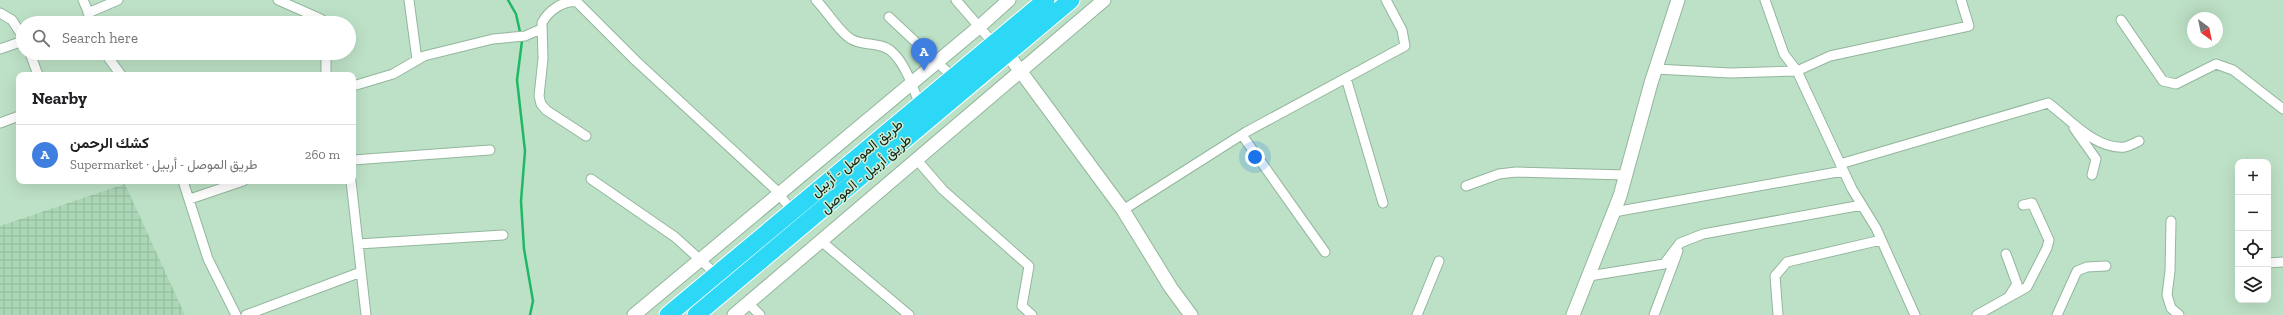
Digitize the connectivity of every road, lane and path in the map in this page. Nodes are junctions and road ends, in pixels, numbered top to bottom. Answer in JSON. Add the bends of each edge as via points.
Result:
{"nodes":[{"id":1,"x":83,"y":0,"type":"edge"},
{"id":2,"x":118,"y":0,"type":"edge"},
{"id":3,"x":278,"y":0,"type":"edge"},
{"id":4,"x":409,"y":0,"type":"edge"},
{"id":5,"x":816,"y":0,"type":"edge"},
{"id":6,"x":956,"y":0,"type":"edge"},
{"id":7,"x":1009,"y":0,"type":"edge"},
{"id":8,"x":1046,"y":0,"type":"edge"},
{"id":9,"x":1071,"y":0,"type":"edge"},
{"id":10,"x":1104,"y":0,"type":"edge"},
{"id":11,"x":1386,"y":0,"type":"edge"},
{"id":12,"x":1678,"y":0,"type":"edge"},
{"id":13,"x":1765,"y":0,"type":"edge"},
{"id":14,"x":1961,"y":0,"type":"edge"},
{"id":15,"x":578,"y":1,"type":"edge"},
{"id":16,"x":0,"y":13,"type":"edge"},
{"id":17,"x":88,"y":13,"type":"junction"},
{"id":18,"x":89,"y":16,"type":"edge"},
{"id":19,"x":314,"y":16,"type":"edge"},
{"id":20,"x":889,"y":17,"type":"dead end"},
{"id":21,"x":2121,"y":20,"type":"dead end"},
{"id":22,"x":16,"y":26,"type":"edge"},
{"id":23,"x":979,"y":27,"type":"junction"},
{"id":24,"x":541,"y":29,"type":"junction"},
{"id":25,"x":16,"y":43,"type":"edge"},
{"id":26,"x":1001,"y":48,"type":"junction"},
{"id":27,"x":0,"y":49,"type":"edge"},
{"id":28,"x":33,"y":60,"type":"edge"},
{"id":29,"x":110,"y":60,"type":"edge"},
{"id":30,"x":326,"y":60,"type":"edge"},
{"id":31,"x":417,"y":60,"type":"junction"},
{"id":32,"x":937,"y":62,"type":"junction"},
{"id":33,"x":1656,"y":69,"type":"junction"},
{"id":34,"x":1021,"y":71,"type":"junction"},
{"id":35,"x":1797,"y":71,"type":"junction"},
{"id":36,"x":37,"y":72,"type":"edge"},
{"id":37,"x":118,"y":72,"type":"edge"},
{"id":38,"x":326,"y":72,"type":"edge"},
{"id":39,"x":954,"y":78,"type":"junction"},
{"id":40,"x":1346,"y":78,"type":"junction"},
{"id":41,"x":912,"y":83,"type":"junction"},
{"id":42,"x":356,"y":85,"type":"edge"},
{"id":43,"x":920,"y":106,"type":"junction"},
{"id":44,"x":2283,"y":109,"type":"edge"},
{"id":45,"x":16,"y":117,"type":"edge"},
{"id":46,"x":0,"y":123,"type":"edge"},
{"id":47,"x":2071,"y":124,"type":"junction"},
{"id":48,"x":1242,"y":135,"type":"junction"},
{"id":49,"x":586,"y":136,"type":"dead end"},
{"id":50,"x":2139,"y":141,"type":"dead end"},
{"id":51,"x":490,"y":150,"type":"dead end"},
{"id":52,"x":356,"y":160,"type":"edge"},
{"id":53,"x":917,"y":160,"type":"junction"},
{"id":54,"x":1842,"y":167,"type":"junction"},
{"id":55,"x":2092,"y":175,"type":"dead end"},
{"id":56,"x":1626,"y":176,"type":"junction"},
{"id":57,"x":591,"y":179,"type":"dead end"},
{"id":58,"x":184,"y":184,"type":"edge"},
{"id":59,"x":234,"y":184,"type":"edge"},
{"id":60,"x":351,"y":184,"type":"edge"},
{"id":61,"x":1466,"y":186,"type":"dead end"},
{"id":62,"x":779,"y":194,"type":"junction"},
{"id":63,"x":190,"y":199,"type":"junction"},
{"id":64,"x":1383,"y":203,"type":"dead end"},
{"id":65,"x":1862,"y":205,"type":"junction"},
{"id":66,"x":2023,"y":205,"type":"dead end"},
{"id":67,"x":1123,"y":210,"type":"junction"},
{"id":68,"x":792,"y":211,"type":"junction"},
{"id":69,"x":1614,"y":212,"type":"junction"},
{"id":70,"x":2171,"y":221,"type":"dead end"},
{"id":71,"x":503,"y":236,"type":"dead end"},
{"id":72,"x":821,"y":240,"type":"junction"},
{"id":73,"x":1881,"y":240,"type":"junction"},
{"id":74,"x":1680,"y":243,"type":"junction"},
{"id":75,"x":358,"y":244,"type":"junction"},
{"id":76,"x":1325,"y":252,"type":"dead end"},
{"id":77,"x":2006,"y":254,"type":"dead end"},
{"id":78,"x":700,"y":260,"type":"junction"},
{"id":79,"x":1439,"y":261,"type":"dead end"},
{"id":80,"x":2283,"y":262,"type":"edge"},
{"id":81,"x":2271,"y":263,"type":"edge"},
{"id":82,"x":2106,"y":266,"type":"dead end"},
{"id":83,"x":361,"y":272,"type":"junction"},
{"id":84,"x":717,"y":275,"type":"junction"},
{"id":85,"x":1589,"y":276,"type":"junction"},
{"id":86,"x":2010,"y":295,"type":"junction"},
{"id":87,"x":748,"y":303,"type":"junction"},
{"id":88,"x":236,"y":315,"type":"edge"},
{"id":89,"x":246,"y":315,"type":"edge"},
{"id":90,"x":366,"y":315,"type":"edge"},
{"id":91,"x":634,"y":315,"type":"edge"},
{"id":92,"x":668,"y":315,"type":"edge"},
{"id":93,"x":696,"y":315,"type":"edge"},
{"id":94,"x":734,"y":315,"type":"edge"},
{"id":95,"x":760,"y":315,"type":"edge"},
{"id":96,"x":910,"y":315,"type":"edge"},
{"id":97,"x":1032,"y":315,"type":"edge"},
{"id":98,"x":1191,"y":315,"type":"edge"},
{"id":99,"x":1417,"y":315,"type":"edge"},
{"id":100,"x":1573,"y":315,"type":"edge"},
{"id":101,"x":1654,"y":315,"type":"edge"},
{"id":102,"x":1778,"y":315,"type":"edge"},
{"id":103,"x":1915,"y":315,"type":"edge"},
{"id":104,"x":1977,"y":315,"type":"edge"},
{"id":105,"x":2057,"y":315,"type":"edge"},
{"id":106,"x":2178,"y":315,"type":"edge"}],
"edges":[{"from":1,"to":17,"type":"street"},
{"from":2,"to":17,"type":"street"},
{"from":3,"to":19,"type":"street"},
{"from":4,"to":31,"type":"street"},
{"from":5,"to":41,"type":"street","via":[[843,34],[851,40],[884,46],[895,54]]},
{"from":6,"to":23,"type":"street"},
{"from":7,"to":23,"type":"main road"},
{"from":8,"to":26,"type":"highway","name":"طريق الموصل - أربيل"},
{"from":9,"to":26,"type":"highway","name":"طريق أربيل - الموصل"},
{"from":10,"to":34,"type":"main road"},
{"from":11,"to":40,"type":"street","via":[[1402,30],[1405,46]]},
{"from":12,"to":33,"type":"main road"},
{"from":13,"to":35,"type":"street","via":[[1784,54]]},
{"from":14,"to":35,"type":"street","via":[[1969,26],[1830,56]]},
{"from":15,"to":24,"type":"street","via":[[562,3],[553,9],[545,17]]},
{"from":15,"to":62,"type":"street","via":[[636,61]]},
{"from":16,"to":22,"type":"street","via":[[12,20]]},
{"from":17,"to":18,"type":"street"},
{"from":20,"to":32,"type":"street"},
{"from":21,"to":44,"type":"street","via":[[2163,81],[2176,84],[2216,64],[2233,70]]},
{"from":23,"to":26,"type":"street"},
{"from":23,"to":32,"type":"main road"},
{"from":24,"to":31,"type":"street","via":[[525,36],[493,39]]},
{"from":24,"to":49,"type":"street","via":[[543,59],[538,96],[541,104]]},
{"from":25,"to":27,"type":"street"},
{"from":26,"to":34,"type":"main road"},
{"from":26,"to":39,"type":"highway","name":"طريق الموصل - أربيل"},
{"from":26,"to":93,"type":"highway","name":"طريق أربيل - الموصل"},
{"from":28,"to":36,"type":"street"},
{"from":29,"to":37,"type":"street"},
{"from":30,"to":38,"type":"street"},
{"from":31,"to":42,"type":"street","via":[[393,74]]},
{"from":32,"to":39,"type":"street"},
{"from":32,"to":41,"type":"main road"},
{"from":33,"to":35,"type":"street","via":[[1730,73]]},
{"from":33,"to":56,"type":"main road"},
{"from":34,"to":53,"type":"main road"},
{"from":34,"to":67,"type":"main road"},
{"from":35,"to":54,"type":"street"},
{"from":39,"to":43,"type":"highway","name":"طريق الموصل - أربيل"},
{"from":40,"to":48,"type":"street"},
{"from":40,"to":64,"type":"street"},
{"from":41,"to":43,"type":"street"},
{"from":41,"to":62,"type":"main road"},
{"from":43,"to":68,"type":"highway","name":"طريق الموصل - أربيل"},
{"from":45,"to":46,"type":"street"},
{"from":47,"to":50,"type":"street","via":[[2104,144],[2125,147]]},
{"from":47,"to":54,"type":"street","via":[[2063,114],[2048,104]]},
{"from":47,"to":55,"type":"street","via":[[2096,159]]},
{"from":48,"to":67,"type":"street"},
{"from":48,"to":76,"type":"street"},
{"from":51,"to":52,"type":"street"},
{"from":53,"to":72,"type":"main road"},
{"from":53,"to":97,"type":"street","via":[[943,190],[1029,266],[1022,306]]},
{"from":54,"to":65,"type":"street"},
{"from":54,"to":69,"type":"street"},
{"from":56,"to":61,"type":"street","via":[[1516,172],[1500,174]]},
{"from":56,"to":69,"type":"main road"},
{"from":57,"to":78,"type":"street","via":[[675,237]]},
{"from":58,"to":63,"type":"street"},
{"from":59,"to":63,"type":"street"},
{"from":60,"to":75,"type":"street"},
{"from":62,"to":68,"type":"street"},
{"from":62,"to":78,"type":"main road"},
{"from":63,"to":88,"type":"street","via":[[208,259]]},
{"from":65,"to":73,"type":"street"},
{"from":65,"to":74,"type":"street","via":[[1703,234]]},
{"from":66,"to":86,"type":"street","via":[[2032,203],[2049,240],[2048,248],[2026,287]]},
{"from":67,"to":98,"type":"main road","via":[[1171,288]]},
{"from":68,"to":84,"type":"highway","name":"طريق الموصل - أربيل"},
{"from":69,"to":85,"type":"main road"},
{"from":70,"to":106,"type":"street","via":[[2167,295],[2171,308]]},
{"from":71,"to":75,"type":"street"},
{"from":72,"to":87,"type":"main road"},
{"from":72,"to":96,"type":"street"},
{"from":73,"to":102,"type":"street","via":[[1787,262],[1775,276]]},
{"from":73,"to":103,"type":"street"},
{"from":74,"to":85,"type":"street","via":[[1664,264]]},
{"from":74,"to":101,"type":"street"},
{"from":75,"to":83,"type":"street"},
{"from":77,"to":86,"type":"street","via":[[2017,284]]},
{"from":78,"to":84,"type":"street"},
{"from":78,"to":91,"type":"main road"},
{"from":79,"to":99,"type":"street"},
{"from":80,"to":81,"type":"street"},
{"from":82,"to":105,"type":"street","via":[[2087,267],[2077,271]]},
{"from":83,"to":89,"type":"street"},
{"from":83,"to":90,"type":"street"},
{"from":84,"to":92,"type":"highway","name":"طريق الموصل - أربيل"},
{"from":85,"to":100,"type":"main road"},
{"from":86,"to":104,"type":"street"},
{"from":87,"to":94,"type":"main road"},
{"from":87,"to":95,"type":"street"}]}
